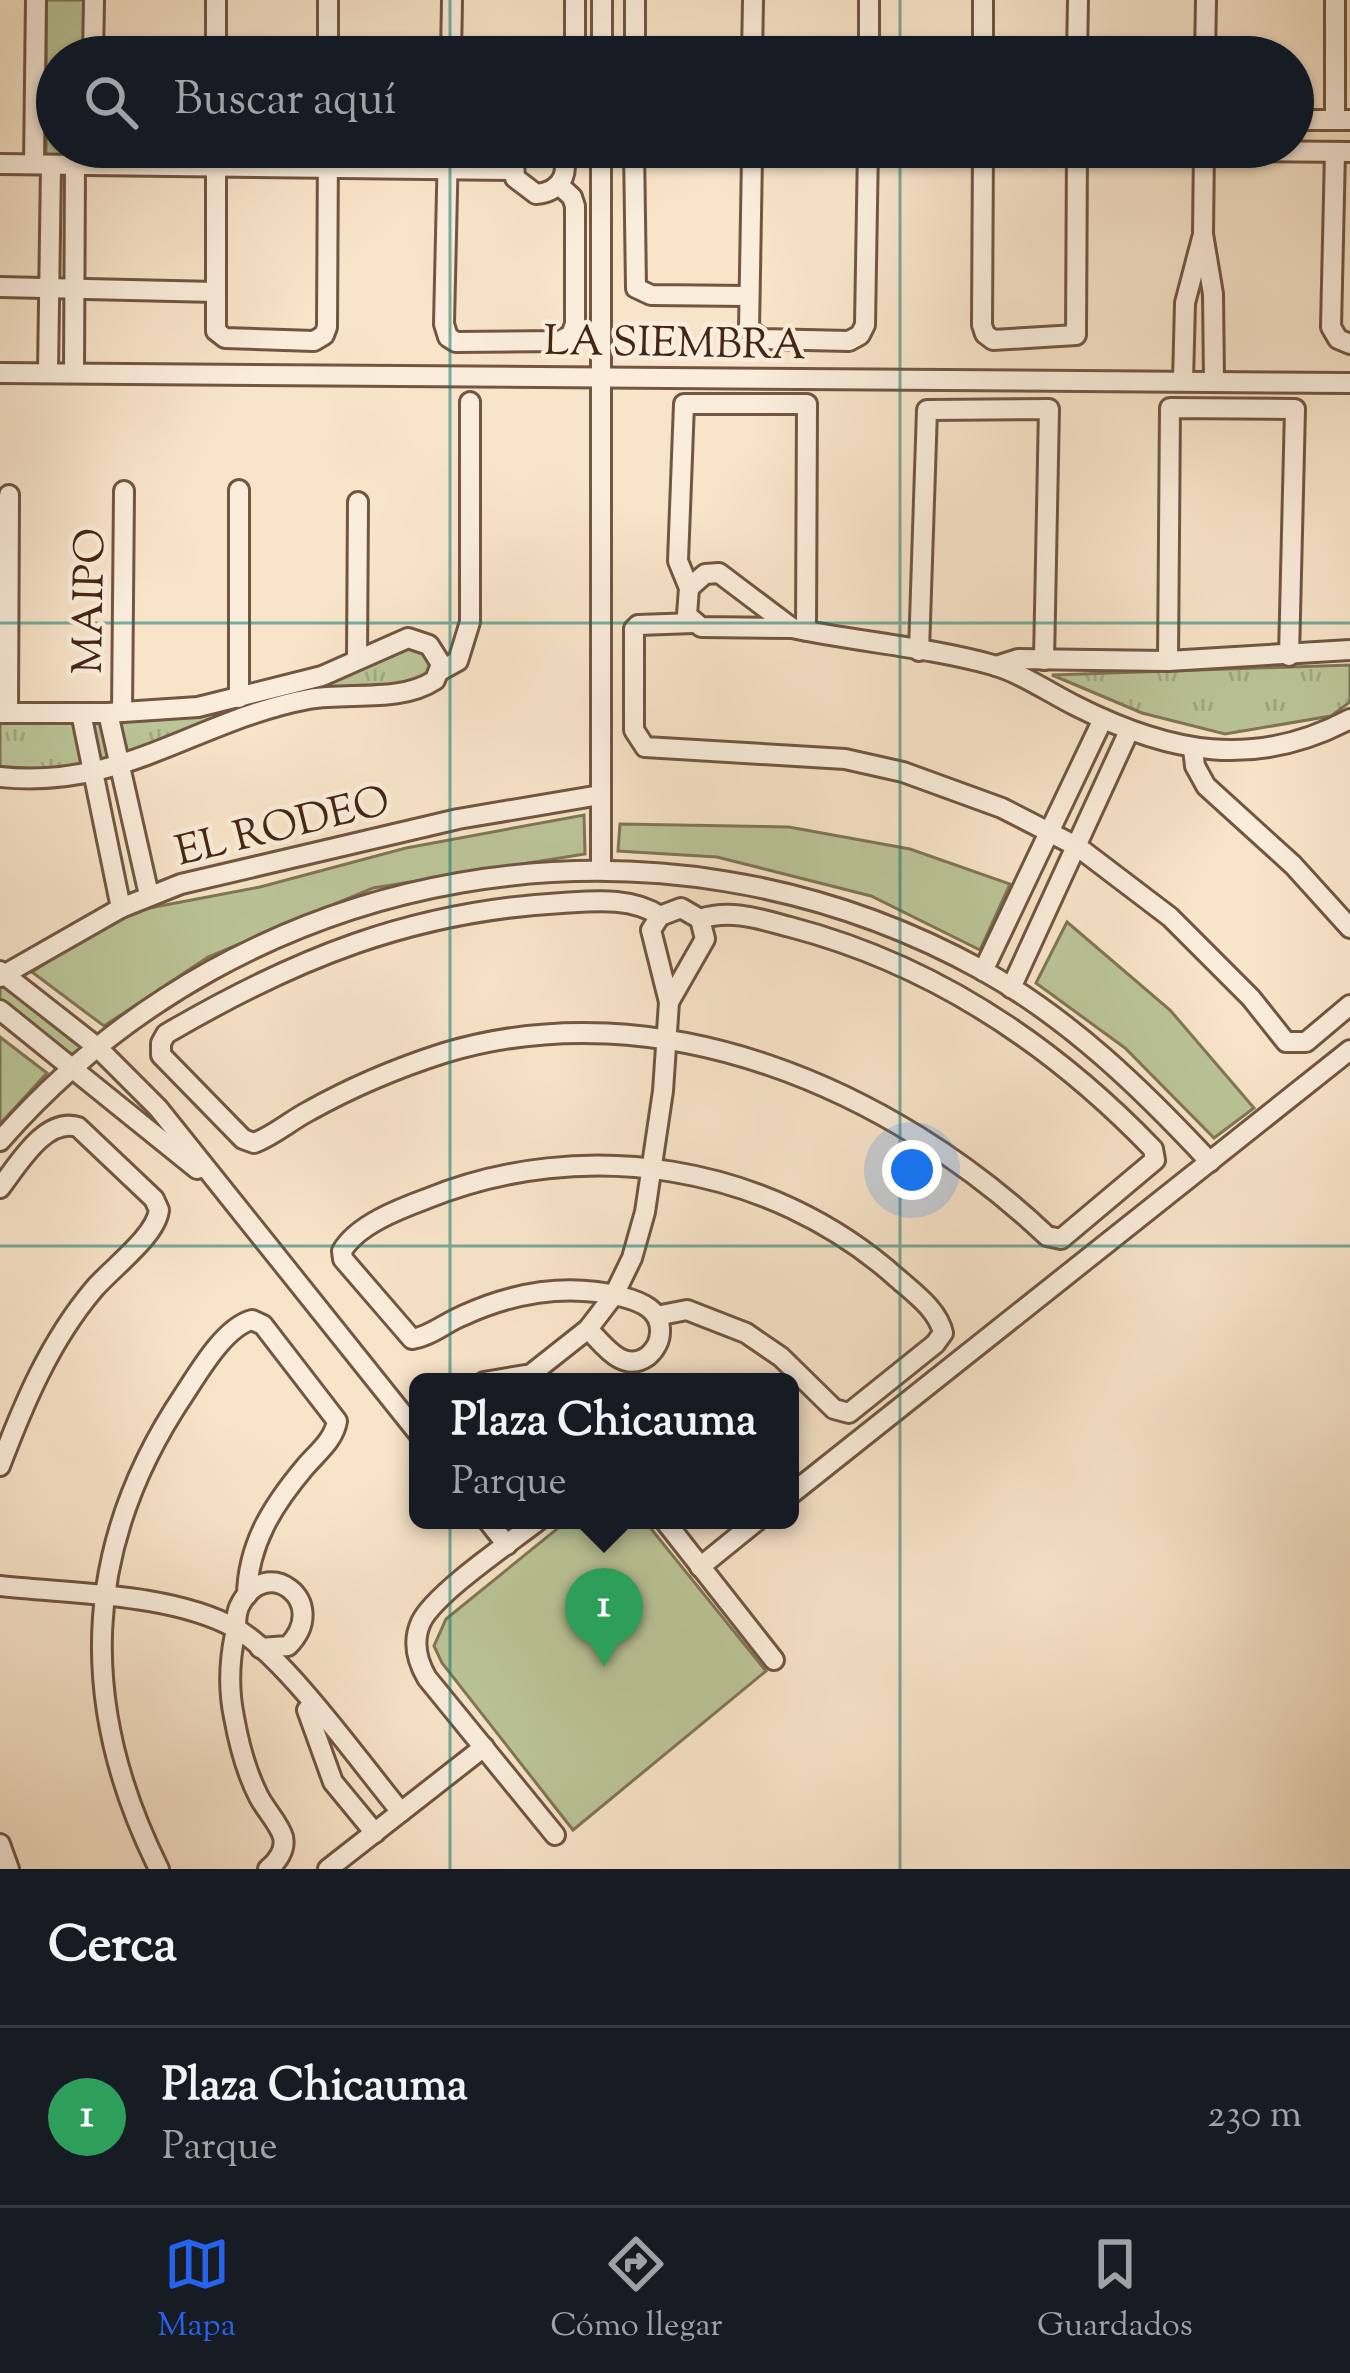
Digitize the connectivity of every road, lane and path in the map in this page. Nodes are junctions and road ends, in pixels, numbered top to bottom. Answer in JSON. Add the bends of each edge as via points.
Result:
{"nodes":[{"id":1,"x":36,"y":0,"type":"edge"},
{"id":2,"x":94,"y":0,"type":"edge"},
{"id":3,"x":216,"y":0,"type":"edge"},
{"id":4,"x":328,"y":0,"type":"edge"},
{"id":5,"x":452,"y":0,"type":"edge"},
{"id":6,"x":575,"y":0,"type":"edge"},
{"id":7,"x":602,"y":0,"type":"edge"},
{"id":8,"x":635,"y":0,"type":"edge"},
{"id":9,"x":753,"y":0,"type":"edge"},
{"id":10,"x":869,"y":0,"type":"edge"},
{"id":11,"x":983,"y":0,"type":"edge"},
{"id":12,"x":1078,"y":0,"type":"edge"},
{"id":13,"x":1206,"y":0,"type":"edge"},
{"id":14,"x":1335,"y":0,"type":"edge"},
{"id":15,"x":37,"y":36,"type":"edge"},
{"id":16,"x":93,"y":36,"type":"edge"},
{"id":17,"x":216,"y":36,"type":"edge"},
{"id":18,"x":328,"y":36,"type":"edge"},
{"id":19,"x":451,"y":36,"type":"edge"},
{"id":20,"x":575,"y":36,"type":"edge"},
{"id":21,"x":602,"y":36,"type":"edge"},
{"id":22,"x":634,"y":36,"type":"edge"},
{"id":23,"x":752,"y":36,"type":"edge"},
{"id":24,"x":869,"y":36,"type":"edge"},
{"id":25,"x":983,"y":36,"type":"edge"},
{"id":26,"x":1077,"y":36,"type":"edge"},
{"id":27,"x":1205,"y":36,"type":"edge"},
{"id":28,"x":1342,"y":120,"type":"edge"},
{"id":29,"x":1342,"y":152,"type":"edge"},
{"id":30,"x":0,"y":164,"type":"edge"},
{"id":31,"x":36,"y":164,"type":"edge"},
{"id":32,"x":42,"y":168,"type":"edge"},
{"id":33,"x":85,"y":168,"type":"edge"},
{"id":34,"x":216,"y":168,"type":"edge"},
{"id":35,"x":328,"y":168,"type":"joint"},
{"id":36,"x":566,"y":168,"type":"edge"},
{"id":37,"x":601,"y":168,"type":"edge"},
{"id":38,"x":634,"y":168,"type":"edge"},
{"id":39,"x":755,"y":168,"type":"edge"},
{"id":40,"x":868,"y":168,"type":"edge"},
{"id":41,"x":983,"y":168,"type":"edge"},
{"id":42,"x":1077,"y":168,"type":"edge"},
{"id":43,"x":1204,"y":168,"type":"edge"},
{"id":44,"x":447,"y":169,"type":"junction"},
{"id":45,"x":513,"y":170,"type":"joint"},
{"id":46,"x":559,"y":185,"type":"junction"},
{"id":47,"x":1203,"y":234,"type":"junction"},
{"id":48,"x":0,"y":287,"type":"edge"},
{"id":49,"x":49,"y":289,"type":"junction"},
{"id":50,"x":75,"y":290,"type":"junction"},
{"id":51,"x":216,"y":292,"type":"junction"},
{"id":52,"x":748,"y":296,"type":"junction"},
{"id":53,"x":1344,"y":342,"type":"edge"},
{"id":54,"x":0,"y":373,"type":"edge"},
{"id":55,"x":48,"y":373,"type":"junction"},
{"id":56,"x":74,"y":373,"type":"junction"},
{"id":57,"x":600,"y":376,"type":"junction"},
{"id":58,"x":1183,"y":381,"type":"junction"},
{"id":59,"x":1214,"y":381,"type":"junction"},
{"id":60,"x":1350,"y":383,"type":"edge"},
{"id":61,"x":470,"y":402,"type":"dead end"},
{"id":62,"x":239,"y":490,"type":"dead end"},
{"id":63,"x":124,"y":491,"type":"dead end"},
{"id":64,"x":10,"y":495,"type":"dead end"},
{"id":65,"x":358,"y":502,"type":"dead end"},
{"id":66,"x":688,"y":588,"type":"junction"},
{"id":67,"x":694,"y":623,"type":"junction"},
{"id":68,"x":799,"y":629,"type":"junction"},
{"id":69,"x":1350,"y":650,"type":"edge"},
{"id":70,"x":919,"y":651,"type":"junction"},
{"id":71,"x":1289,"y":656,"type":"junction"},
{"id":72,"x":358,"y":659,"type":"junction"},
{"id":73,"x":1044,"y":660,"type":"junction"},
{"id":74,"x":1067,"y":661,"type":"junction"},
{"id":75,"x":1168,"y":661,"type":"junction"},
{"id":76,"x":996,"y":666,"type":"junction"},
{"id":77,"x":440,"y":670,"type":"junction"},
{"id":78,"x":286,"y":695,"type":"junction"},
{"id":79,"x":1054,"y":695,"type":"junction"},
{"id":80,"x":239,"y":698,"type":"junction"},
{"id":81,"x":115,"y":712,"type":"junction"},
{"id":82,"x":4,"y":713,"type":"edge"},
{"id":83,"x":81,"y":713,"type":"junction"},
{"id":84,"x":1103,"y":719,"type":"junction"},
{"id":85,"x":1348,"y":723,"type":"edge"},
{"id":86,"x":1130,"y":731,"type":"junction"},
{"id":87,"x":1193,"y":749,"type":"junction"},
{"id":88,"x":120,"y":767,"type":"junction"},
{"id":89,"x":93,"y":774,"type":"junction"},
{"id":90,"x":0,"y":777,"type":"edge"},
{"id":91,"x":600,"y":795,"type":"junction"},
{"id":92,"x":1052,"y":831,"type":"junction"},
{"id":93,"x":1078,"y":847,"type":"junction"},
{"id":94,"x":601,"y":869,"type":"junction"},
{"id":95,"x":149,"y":895,"type":"junction"},
{"id":96,"x":121,"y":908,"type":"junction"},
{"id":97,"x":660,"y":916,"type":"junction"},
{"id":98,"x":700,"y":919,"type":"junction"},
{"id":99,"x":1350,"y":928,"type":"edge"},
{"id":100,"x":983,"y":971,"type":"junction"},
{"id":101,"x":2,"y":974,"type":"edge"},
{"id":102,"x":1011,"y":988,"type":"junction"},
{"id":103,"x":669,"y":1002,"type":"junction"},
{"id":104,"x":1350,"y":1006,"type":"edge"},
{"id":105,"x":0,"y":1010,"type":"edge"},
{"id":106,"x":666,"y":1041,"type":"junction"},
{"id":107,"x":97,"y":1046,"type":"junction"},
{"id":108,"x":1350,"y":1050,"type":"edge"},
{"id":109,"x":71,"y":1069,"type":"junction"},
{"id":110,"x":0,"y":1141,"type":"edge"},
{"id":111,"x":1210,"y":1162,"type":"junction"},
{"id":112,"x":652,"y":1167,"type":"junction"},
{"id":113,"x":212,"y":1180,"type":"junction"},
{"id":114,"x":0,"y":1188,"type":"edge"},
{"id":115,"x":614,"y":1295,"type":"junction"},
{"id":116,"x":656,"y":1316,"type":"junction"},
{"id":117,"x":588,"y":1329,"type":"junction"},
{"id":118,"x":531,"y":1373,"type":"edge"},
{"id":119,"x":797,"y":1373,"type":"edge"},
{"id":120,"x":799,"y":1375,"type":"edge"},
{"id":121,"x":409,"y":1421,"type":"edge"},
{"id":122,"x":0,"y":1466,"type":"edge"},
{"id":123,"x":799,"y":1488,"type":"edge"},
{"id":124,"x":494,"y":1529,"type":"edge"},
{"id":125,"x":527,"y":1529,"type":"edge"},
{"id":126,"x":671,"y":1529,"type":"edge"},
{"id":127,"x":747,"y":1529,"type":"edge"},
{"id":128,"x":507,"y":1545,"type":"junction"},
{"id":129,"x":700,"y":1567,"type":"junction"},
{"id":130,"x":0,"y":1586,"type":"edge"},
{"id":131,"x":247,"y":1595,"type":"junction"},
{"id":132,"x":105,"y":1598,"type":"junction"},
{"id":133,"x":236,"y":1629,"type":"junction"},
{"id":134,"x":260,"y":1648,"type":"junction"},
{"id":135,"x":774,"y":1660,"type":"dead end"},
{"id":136,"x":298,"y":1689,"type":"junction"},
{"id":137,"x":484,"y":1747,"type":"junction"},
{"id":138,"x":401,"y":1812,"type":"junction"},
{"id":139,"x":375,"y":1833,"type":"junction"},
{"id":140,"x":555,"y":1835,"type":"dead end"},
{"id":141,"x":0,"y":1844,"type":"edge"},
{"id":142,"x":9,"y":1869,"type":"edge"},
{"id":143,"x":159,"y":1869,"type":"edge"},
{"id":144,"x":268,"y":1869,"type":"edge"},
{"id":145,"x":328,"y":1869,"type":"edge"}],
"edges":[{"from":1,"to":15,"type":"street"},
{"from":2,"to":16,"type":"street"},
{"from":3,"to":17,"type":"street"},
{"from":4,"to":18,"type":"street"},
{"from":5,"to":19,"type":"street"},
{"from":6,"to":20,"type":"street"},
{"from":7,"to":21,"type":"street"},
{"from":8,"to":22,"type":"street"},
{"from":9,"to":23,"type":"street"},
{"from":10,"to":24,"type":"street"},
{"from":11,"to":25,"type":"street"},
{"from":12,"to":26,"type":"street"},
{"from":13,"to":27,"type":"street"},
{"from":14,"to":28,"type":"street"},
{"from":29,"to":53,"type":"street","via":[[1331,327]]},
{"from":30,"to":31,"type":"street"},
{"from":32,"to":49,"type":"street"},
{"from":33,"to":50,"type":"street"},
{"from":34,"to":51,"type":"street"},
{"from":35,"to":44,"type":"street"},
{"from":35,"to":51,"type":"street","via":[[324,335],[221,337]]},
{"from":36,"to":46,"type":"street"},
{"from":37,"to":57,"type":"street"},
{"from":38,"to":52,"type":"street","via":[[636,288],[646,295]]},
{"from":39,"to":52,"type":"street"},
{"from":40,"to":52,"type":"street","via":[[860,335],[763,339],[748,324]]},
{"from":41,"to":42,"type":"street","via":[[985,334],[993,340],[1075,338]]},
{"from":43,"to":47,"type":"street"},
{"from":44,"to":45,"type":"street"},
{"from":44,"to":46,"type":"street","via":[[444,324],[461,343],[560,341],[574,330],[575,206]]},
{"from":45,"to":46,"type":"street","via":[[520,186],[536,194]]},
{"from":47,"to":58,"type":"street","via":[[1185,303]]},
{"from":47,"to":59,"type":"street"},
{"from":48,"to":49,"type":"street"},
{"from":49,"to":50,"type":"street"},
{"from":49,"to":55,"type":"street"},
{"from":50,"to":51,"type":"street"},
{"from":50,"to":56,"type":"street"},
{"from":54,"to":55,"type":"street","name":"LA SIEMBRA"},
{"from":55,"to":56,"type":"street","name":"LA SIEMBRA"},
{"from":56,"to":57,"type":"street","name":"LA SIEMBRA"},
{"from":57,"to":58,"type":"street","name":"LA SIEMBRA"},
{"from":57,"to":91,"type":"street"},
{"from":58,"to":59,"type":"street","name":"LA SIEMBRA"},
{"from":59,"to":60,"type":"street","name":"LA SIEMBRA"},
{"from":61,"to":77,"type":"street","via":[[470,622],[458,661]]},
{"from":62,"to":80,"type":"street"},
{"from":63,"to":81,"type":"street","name":"MAIPO"},
{"from":64,"to":82,"type":"street"},
{"from":65,"to":72,"type":"street"},
{"from":66,"to":67,"type":"street"},
{"from":66,"to":68,"type":"street","via":[[719,574]]},
{"from":66,"to":68,"type":"street","via":[[678,562],[684,404],[807,404]]},
{"from":67,"to":68,"type":"street"},
{"from":67,"to":92,"type":"street","via":[[635,626],[634,730],[645,747],[845,759],[953,788]]},
{"from":68,"to":70,"type":"street"},
{"from":69,"to":71,"type":"street"},
{"from":70,"to":73,"type":"street","via":[[927,410],[1049,409]]},
{"from":70,"to":76,"type":"street"},
{"from":71,"to":75,"type":"street"},
{"from":71,"to":75,"type":"street","via":[[1295,409],[1170,408]]},
{"from":72,"to":77,"type":"street","via":[[415,638],[435,650]]},
{"from":72,"to":78,"type":"street"},
{"from":73,"to":74,"type":"street"},
{"from":73,"to":76,"type":"street"},
{"from":74,"to":75,"type":"street"},
{"from":74,"to":79,"type":"street"},
{"from":76,"to":79,"type":"street"},
{"from":77,"to":78,"type":"street","via":[[409,692]]},
{"from":78,"to":80,"type":"street"},
{"from":78,"to":88,"type":"street"},
{"from":79,"to":84,"type":"street"},
{"from":80,"to":81,"type":"street"},
{"from":81,"to":83,"type":"street"},
{"from":81,"to":88,"type":"street","name":"MAIPO"},
{"from":82,"to":83,"type":"street"},
{"from":83,"to":89,"type":"street"},
{"from":84,"to":86,"type":"street"},
{"from":84,"to":92,"type":"street"},
{"from":85,"to":87,"type":"street","via":[[1265,748]]},
{"from":86,"to":87,"type":"street"},
{"from":86,"to":93,"type":"street"},
{"from":87,"to":99,"type":"street","via":[[1206,786]]},
{"from":88,"to":89,"type":"street"},
{"from":88,"to":95,"type":"street","name":"MAIPO"},
{"from":89,"to":90,"type":"street"},
{"from":89,"to":96,"type":"street"},
{"from":91,"to":94,"type":"street"},
{"from":91,"to":95,"type":"street","name":"EL RODEO","via":[[458,819]]},
{"from":92,"to":93,"type":"street"},
{"from":92,"to":100,"type":"street"},
{"from":93,"to":102,"type":"street"},
{"from":93,"to":104,"type":"street","via":[[1171,917],[1286,1042],[1306,1042]]},
{"from":94,"to":100,"type":"street","via":[[682,874],[802,897]]},
{"from":94,"to":107,"type":"street","via":[[475,880],[346,911],[169,993]]},
{"from":95,"to":96,"type":"street","name":"EL RODEO"},
{"from":96,"to":101,"type":"street","name":"EL RODEO"},
{"from":97,"to":98,"type":"street","via":[[681,908]]},
{"from":97,"to":103,"type":"street","via":[[651,930]]},
{"from":97,"to":106,"type":"street","via":[[634,903],[568,903],[406,926],[265,979],[166,1034],[160,1049],[254,1143],[366,1082],[449,1052],[559,1036]]},
{"from":98,"to":103,"type":"street","via":[[702,946]]},
{"from":98,"to":106,"type":"street","via":[[730,914],[804,931],[945,988],[1090,1087],[1155,1160],[1061,1239],[1047,1236],[968,1167],[877,1110],[764,1064]]},
{"from":100,"to":102,"type":"street"},
{"from":101,"to":107,"type":"street"},
{"from":102,"to":111,"type":"street","via":[[1116,1068]]},
{"from":103,"to":106,"type":"street"},
{"from":105,"to":109,"type":"street"},
{"from":106,"to":112,"type":"street"},
{"from":107,"to":109,"type":"street"},
{"from":107,"to":113,"type":"street"},
{"from":108,"to":111,"type":"street"},
{"from":109,"to":110,"type":"street"},
{"from":109,"to":113,"type":"street"},
{"from":111,"to":123,"type":"street"},
{"from":112,"to":115,"type":"street","via":[[632,1258]]},
{"from":112,"to":115,"type":"street","via":[[567,1166],[484,1179],[390,1215],[342,1251],[412,1339],[529,1294],[578,1288]]},
{"from":112,"to":120,"type":"street","via":[[747,1190],[836,1232],[940,1320],[935,1343],[849,1413]]},
{"from":113,"to":121,"type":"street"},
{"from":114,"to":122,"type":"street","via":[[49,1131],[68,1124],[159,1210],[153,1228],[62,1331]]},
{"from":115,"to":116,"type":"street"},
{"from":115,"to":117,"type":"street"},
{"from":116,"to":117,"type":"street","via":[[659,1340],[637,1361],[615,1357]]},
{"from":116,"to":119,"type":"street","via":[[687,1310],[746,1333]]},
{"from":117,"to":118,"type":"street"},
{"from":124,"to":128,"type":"street"},
{"from":125,"to":128,"type":"street"},
{"from":126,"to":129,"type":"street"},
{"from":127,"to":129,"type":"street"},
{"from":128,"to":137,"type":"street","via":[[428,1611],[417,1637],[427,1678]]},
{"from":129,"to":135,"type":"street"},
{"from":130,"to":132,"type":"street"},
{"from":131,"to":132,"type":"street","via":[[260,1532],[337,1421],[252,1320],[214,1354],[161,1431],[122,1525]]},
{"from":131,"to":133,"type":"street"},
{"from":131,"to":134,"type":"street","via":[[275,1582],[297,1595],[304,1616],[288,1646]]},
{"from":132,"to":133,"type":"street","via":[[188,1610]]},
{"from":132,"to":143,"type":"street","via":[[101,1669],[110,1741]]},
{"from":133,"to":134,"type":"street"},
{"from":133,"to":144,"type":"street","via":[[228,1676],[242,1757],[283,1836],[282,1853]]},
{"from":134,"to":136,"type":"street"},
{"from":136,"to":138,"type":"street"},
{"from":136,"to":139,"type":"street","via":[[333,1782]]},
{"from":137,"to":138,"type":"street"},
{"from":137,"to":140,"type":"street"},
{"from":138,"to":139,"type":"street"},
{"from":139,"to":145,"type":"street"},
{"from":141,"to":142,"type":"street"}]}
